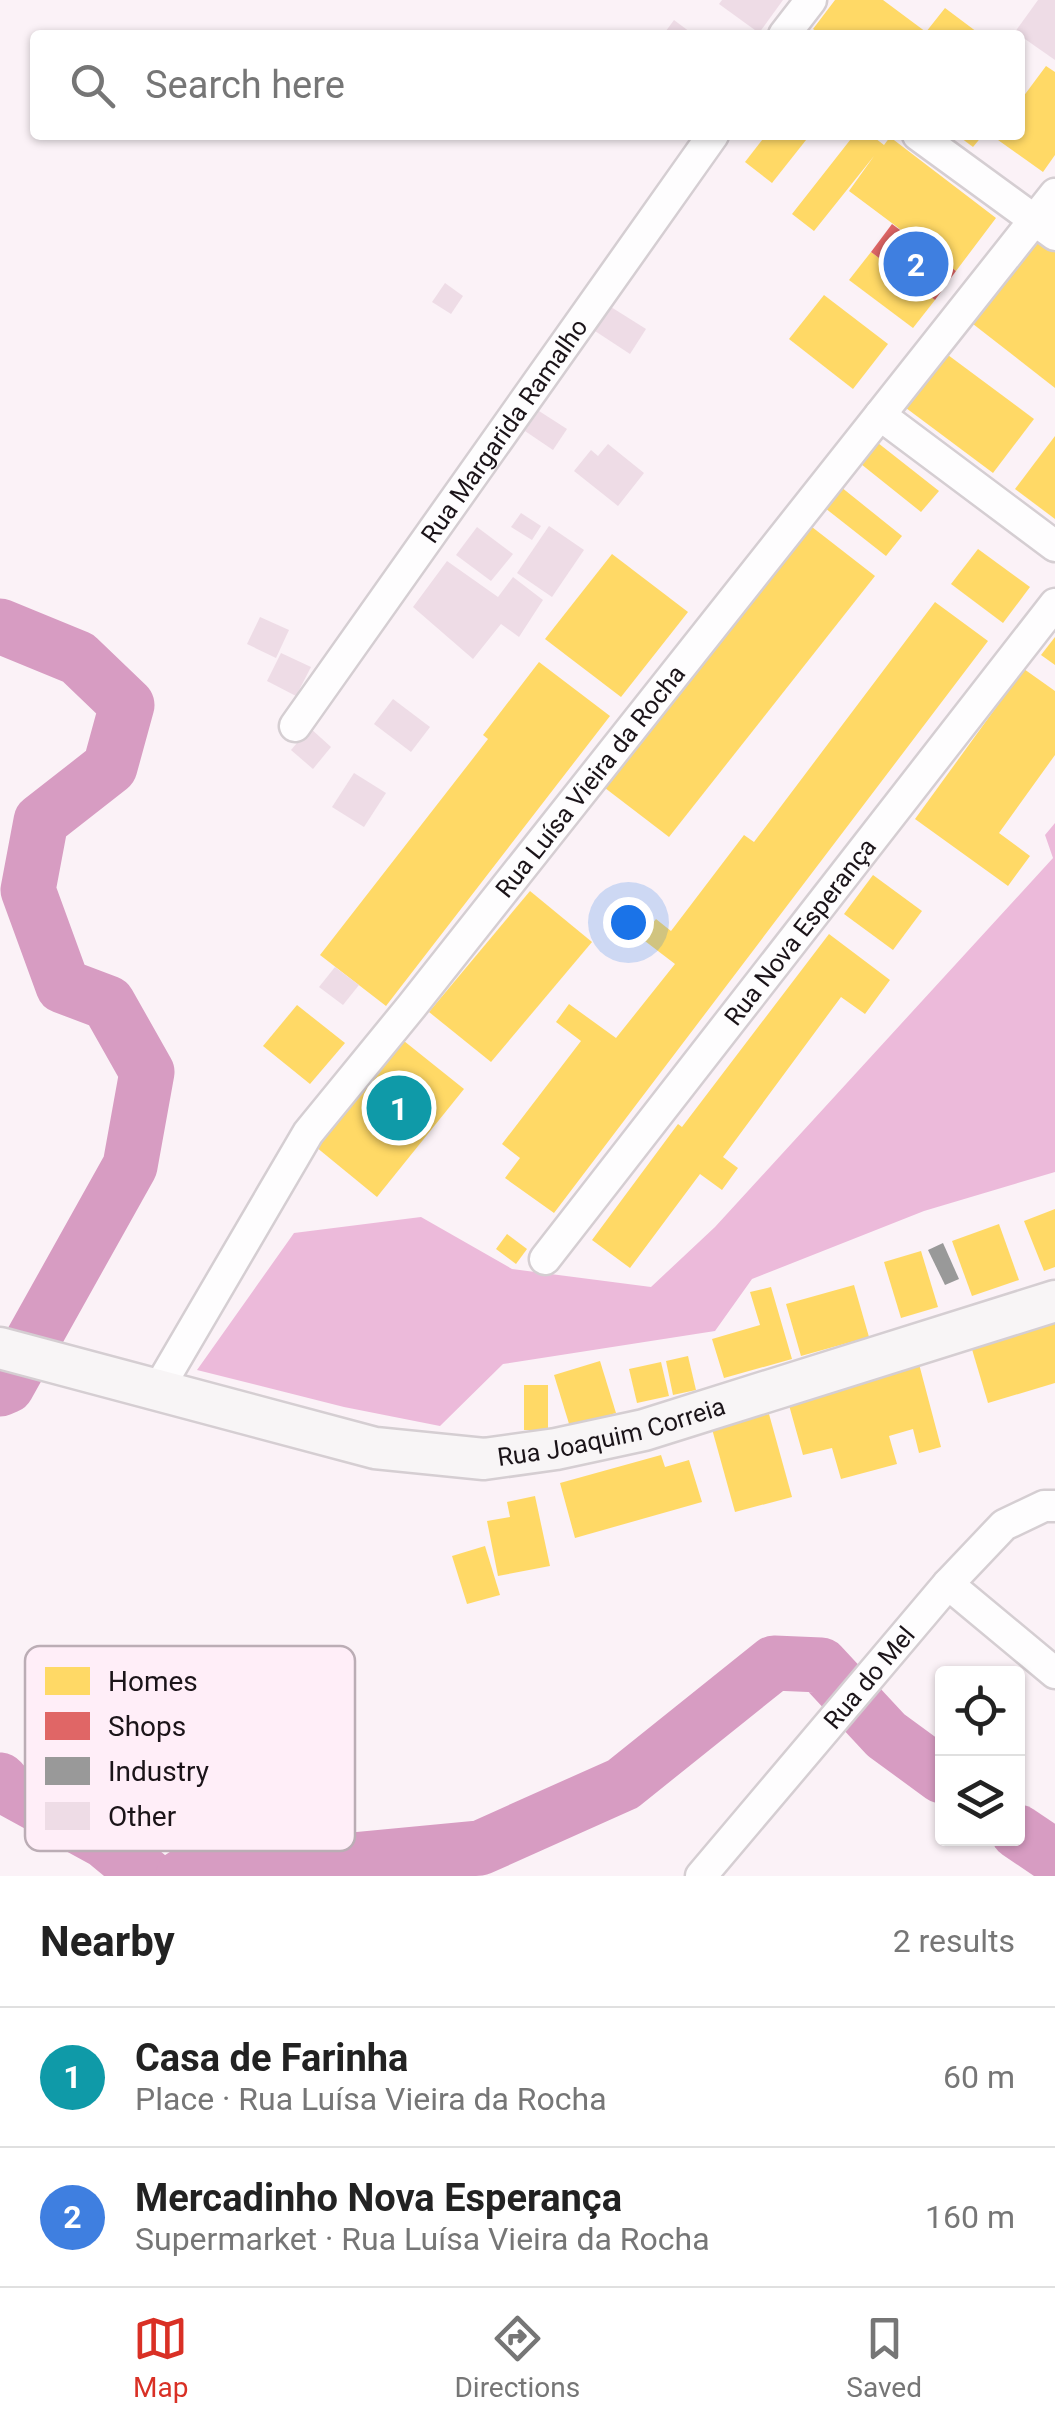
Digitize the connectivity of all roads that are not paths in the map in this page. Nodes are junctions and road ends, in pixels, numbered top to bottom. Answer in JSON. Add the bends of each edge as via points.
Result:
{"nodes":[{"id":1,"x":810,"y":0,"type":"edge"},
{"id":2,"x":788,"y":30,"type":"edge"},
{"id":3,"x":709,"y":140,"type":"edge"},
{"id":4,"x":925,"y":140,"type":"edge"},
{"id":5,"x":1055,"y":194,"type":"edge"},
{"id":6,"x":1045,"y":228,"type":"edge"},
{"id":7,"x":880,"y":415,"type":"junction"},
{"id":8,"x":1055,"y":546,"type":"edge"},
{"id":9,"x":1055,"y":604,"type":"edge"},
{"id":10,"x":295,"y":726,"type":"dead end"},
{"id":11,"x":546,"y":1260,"type":"dead end"},
{"id":12,"x":1055,"y":1301,"type":"edge"},
{"id":13,"x":0,"y":1348,"type":"edge"},
{"id":14,"x":158,"y":1391,"type":"junction"},
{"id":15,"x":1055,"y":1506,"type":"edge"},
{"id":16,"x":948,"y":1584,"type":"junction"},
{"id":17,"x":1055,"y":1673,"type":"edge"},
{"id":18,"x":701,"y":1876,"type":"edge"}],
"edges":[{"from":1,"to":2,"type":"street"},
{"from":3,"to":10,"type":"street","name":"Rua Margarida Ramalho"},
{"from":4,"to":6,"type":"street"},
{"from":5,"to":6,"type":"street","name":"Rua Luísa Vieira da Rocha"},
{"from":6,"to":7,"type":"street","name":"Rua Luísa Vieira da Rocha"},
{"from":7,"to":8,"type":"street"},
{"from":7,"to":14,"type":"street","name":"Rua Luísa Vieira da Rocha","via":[[308,1133]]},
{"from":9,"to":11,"type":"street","name":"Rua Nova Esperança"},
{"from":12,"to":14,"type":"street","name":"Rua Joaquim Correia","via":[[644,1430],[484,1459],[375,1448]]},
{"from":13,"to":14,"type":"street","name":"Rua Joaquim Correia"},
{"from":15,"to":16,"type":"street","name":"Rua do Mel","via":[[1004,1525]]},
{"from":16,"to":17,"type":"street"},
{"from":16,"to":18,"type":"street","name":"Rua do Mel"}]}
